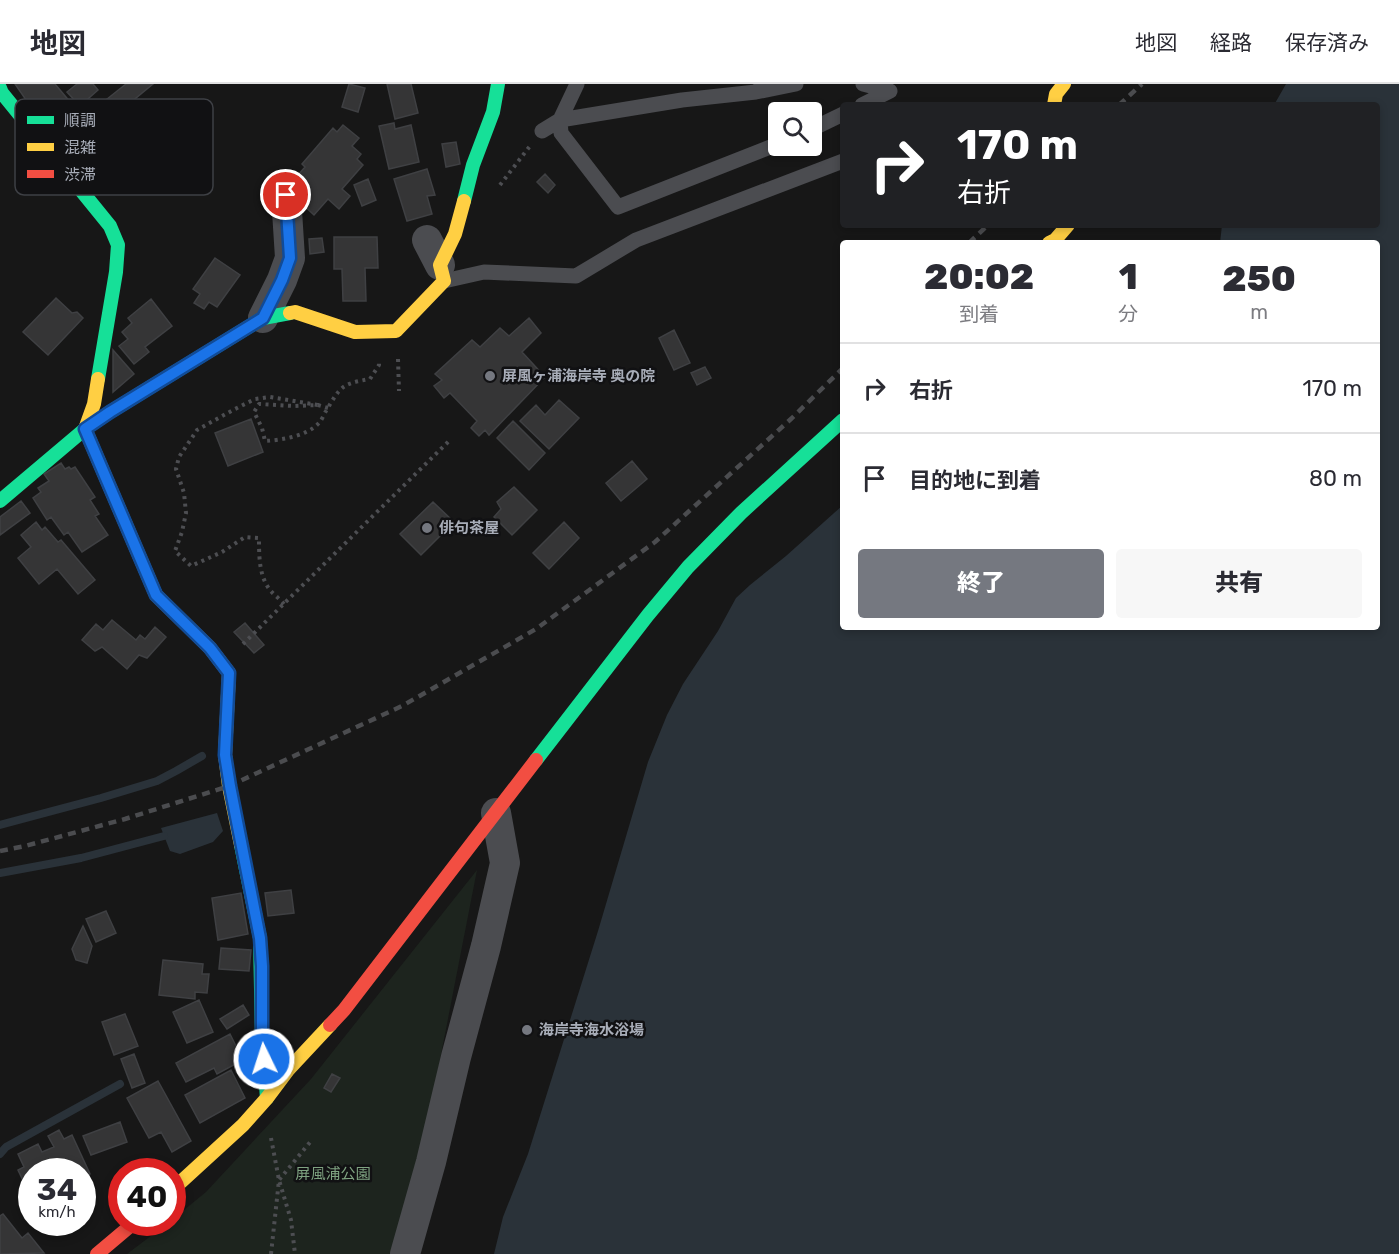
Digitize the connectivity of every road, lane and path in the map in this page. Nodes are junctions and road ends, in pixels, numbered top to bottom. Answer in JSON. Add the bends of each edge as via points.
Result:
{"nodes":[{"id":1,"x":498,"y":84,"type":"edge"},
{"id":2,"x":577,"y":84,"type":"edge"},
{"id":3,"x":796,"y":84,"type":"edge"},
{"id":4,"x":863,"y":84,"type":"edge"},
{"id":5,"x":1064,"y":84,"type":"edge"},
{"id":6,"x":0,"y":88,"type":"edge"},
{"id":7,"x":760,"y":88,"type":"edge"},
{"id":8,"x":893,"y":93,"type":"edge"},
{"id":9,"x":870,"y":102,"type":"edge"},
{"id":10,"x":1055,"y":102,"type":"edge"},
{"id":11,"x":15,"y":109,"type":"edge"},
{"id":12,"x":840,"y":115,"type":"edge"},
{"id":13,"x":560,"y":120,"type":"junction"},
{"id":14,"x":822,"y":124,"type":"edge"},
{"id":15,"x":542,"y":131,"type":"dead end"},
{"id":16,"x":768,"y":148,"type":"edge"},
{"id":17,"x":840,"y":162,"type":"edge"},
{"id":18,"x":85,"y":195,"type":"edge"},
{"id":19,"x":286,"y":195,"type":"dead end"},
{"id":20,"x":1065,"y":228,"type":"edge"},
{"id":21,"x":1054,"y":240,"type":"edge"},
{"id":22,"x":437,"y":262,"type":"junction"},
{"id":23,"x":263,"y":318,"type":"junction"},
{"id":24,"x":386,"y":331,"type":"junction"},
{"id":25,"x":318,"y":405,"type":"junction"},
{"id":26,"x":328,"y":408,"type":"junction"},
{"id":27,"x":840,"y":423,"type":"edge"},
{"id":28,"x":85,"y":429,"type":"junction"},
{"id":29,"x":450,"y":440,"type":"dead end"},
{"id":30,"x":0,"y":501,"type":"edge"},
{"id":31,"x":284,"y":604,"type":"junction"},
{"id":32,"x":222,"y":665,"type":"junction"},
{"id":33,"x":496,"y":813,"type":"junction"},
{"id":34,"x":267,"y":1098,"type":"junction"},
{"id":35,"x":255,"y":1111,"type":"junction"},
{"id":36,"x":311,"y":1141,"type":"dead end"},
{"id":37,"x":186,"y":1177,"type":"edge"},
{"id":38,"x":279,"y":1180,"type":"junction"},
{"id":39,"x":118,"y":1236,"type":"edge"},
{"id":40,"x":97,"y":1254,"type":"edge"},
{"id":41,"x":271,"y":1254,"type":"edge"},
{"id":42,"x":295,"y":1254,"type":"edge"},
{"id":43,"x":405,"y":1254,"type":"edge"}],
"edges":[{"from":1,"to":22,"type":"street","via":[[493,112],[454,234]]},
{"from":2,"to":13,"type":"lane"},
{"from":3,"to":7,"type":"lane"},
{"from":4,"to":8,"type":"lane"},
{"from":5,"to":10,"type":"street"},
{"from":6,"to":11,"type":"street"},
{"from":7,"to":13,"type":"lane"},
{"from":8,"to":9,"type":"lane"},
{"from":12,"to":14,"type":"lane"},
{"from":13,"to":15,"type":"lane"},
{"from":13,"to":16,"type":"lane","via":[[561,133],[618,207]]},
{"from":17,"to":22,"type":"lane","via":[[636,240],[576,276],[484,272]]},
{"from":18,"to":28,"type":"street","via":[[110,226],[118,245],[94,404]]},
{"from":19,"to":23,"type":"street","via":[[290,258]]},
{"from":20,"to":21,"type":"street"},
{"from":22,"to":24,"type":"street","via":[[396,331]]},
{"from":23,"to":24,"type":"street","via":[[295,312],[355,332]]},
{"from":23,"to":28,"type":"street"},
{"from":24,"to":26,"type":"path","via":[[379,365],[370,379],[341,387]]},
{"from":25,"to":26,"type":"path"},
{"from":25,"to":26,"type":"path","via":[[259,404],[254,412],[265,441],[309,431]]},
{"from":25,"to":31,"type":"path","via":[[270,397],[255,399],[197,430],[176,469],[186,513],[175,551],[191,566],[245,537],[259,538],[264,579]]},
{"from":27,"to":33,"type":"street","via":[[688,567]]},
{"from":28,"to":30,"type":"street"},
{"from":28,"to":32,"type":"street","via":[[156,595]]},
{"from":29,"to":31,"type":"path"},
{"from":31,"to":32,"type":"path"},
{"from":32,"to":34,"type":"street","via":[[229,673],[225,755],[260,938]]},
{"from":33,"to":34,"type":"street","via":[[344,1010]]},
{"from":33,"to":43,"type":"street","via":[[505,863]]},
{"from":34,"to":35,"type":"street"},
{"from":35,"to":37,"type":"street"},
{"from":35,"to":38,"type":"path","via":[[269,1132]]},
{"from":36,"to":38,"type":"path"},
{"from":38,"to":41,"type":"path"},
{"from":38,"to":42,"type":"path","via":[[291,1220]]},
{"from":39,"to":40,"type":"street"}]}
